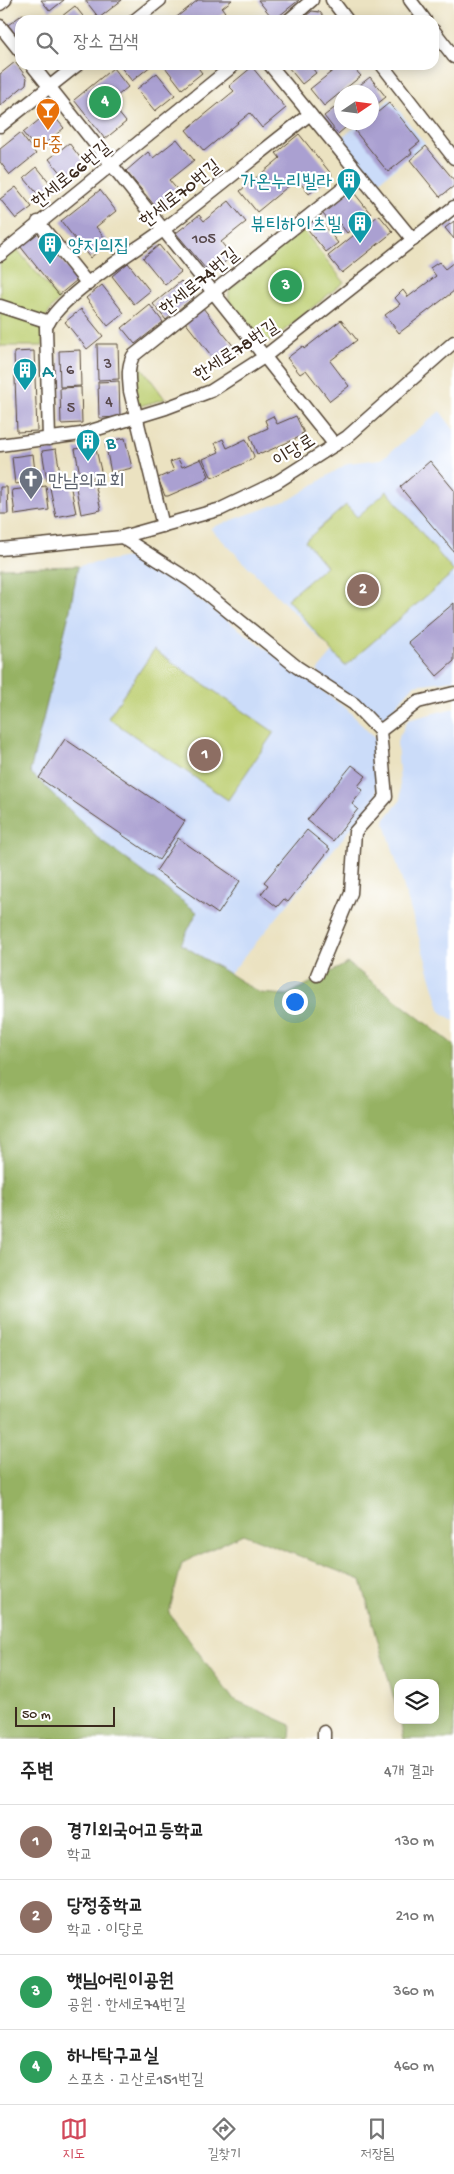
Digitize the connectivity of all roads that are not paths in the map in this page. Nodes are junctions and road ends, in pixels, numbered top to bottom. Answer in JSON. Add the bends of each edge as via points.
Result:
{"nodes":[{"id":1,"x":5,"y":0,"type":"edge"},
{"id":2,"x":160,"y":0,"type":"edge"},
{"id":3,"x":312,"y":0,"type":"edge"},
{"id":4,"x":332,"y":0,"type":"edge"},
{"id":5,"x":410,"y":0,"type":"edge"},
{"id":6,"x":0,"y":4,"type":"edge"},
{"id":7,"x":140,"y":15,"type":"edge"},
{"id":8,"x":294,"y":15,"type":"edge"},
{"id":9,"x":343,"y":15,"type":"edge"},
{"id":10,"x":421,"y":15,"type":"edge"},
{"id":11,"x":0,"y":26,"type":"edge"},
{"id":12,"x":439,"y":38,"type":"edge"},
{"id":13,"x":15,"y":45,"type":"edge"},
{"id":14,"x":454,"y":57,"type":"edge"},
{"id":15,"x":36,"y":70,"type":"edge"},
{"id":16,"x":71,"y":70,"type":"edge"},
{"id":17,"x":228,"y":70,"type":"edge"},
{"id":18,"x":274,"y":70,"type":"edge"},
{"id":19,"x":386,"y":70,"type":"edge"},
{"id":20,"x":49,"y":87,"type":"junction"},
{"id":21,"x":310,"y":114,"type":"junction"},
{"id":22,"x":0,"y":126,"type":"edge"},
{"id":23,"x":454,"y":158,"type":"edge"},
{"id":24,"x":111,"y":164,"type":"junction"},
{"id":25,"x":360,"y":175,"type":"junction"},
{"id":26,"x":454,"y":207,"type":"edge"},
{"id":27,"x":38,"y":222,"type":"junction"},
{"id":28,"x":163,"y":229,"type":"junction"},
{"id":29,"x":413,"y":240,"type":"junction"},
{"id":30,"x":0,"y":255,"type":"edge"},
{"id":31,"x":88,"y":284,"type":"junction"},
{"id":32,"x":213,"y":292,"type":"junction"},
{"id":33,"x":0,"y":306,"type":"edge"},
{"id":34,"x":49,"y":322,"type":"junction"},
{"id":35,"x":454,"y":342,"type":"edge"},
{"id":36,"x":264,"y":357,"type":"junction"},
{"id":37,"x":136,"y":418,"type":"junction"},
{"id":38,"x":50,"y":439,"type":"junction"},
{"id":39,"x":0,"y":445,"type":"edge"},
{"id":40,"x":335,"y":445,"type":"junction"},
{"id":41,"x":163,"y":526,"type":"junction"},
{"id":42,"x":122,"y":537,"type":"junction"},
{"id":43,"x":0,"y":549,"type":"edge"},
{"id":44,"x":454,"y":693,"type":"edge"},
{"id":45,"x":380,"y":731,"type":"junction"},
{"id":46,"x":316,"y":975,"type":"dead end"}],
"edges":[{"from":1,"to":6,"type":"street"},
{"from":2,"to":7,"type":"street"},
{"from":3,"to":8,"type":"street"},
{"from":4,"to":9,"type":"street"},
{"from":5,"to":10,"type":"street"},
{"from":11,"to":13,"type":"street"},
{"from":12,"to":14,"type":"street"},
{"from":15,"to":20,"type":"street"},
{"from":16,"to":20,"type":"street"},
{"from":17,"to":24,"type":"street","name":"한세로66번길"},
{"from":18,"to":21,"type":"street"},
{"from":19,"to":23,"type":"street"},
{"from":20,"to":22,"type":"street"},
{"from":20,"to":24,"type":"street"},
{"from":21,"to":25,"type":"street"},
{"from":21,"to":28,"type":"street","name":"한세로70번길"},
{"from":24,"to":27,"type":"street","name":"한세로66번길"},
{"from":24,"to":28,"type":"street"},
{"from":25,"to":29,"type":"street"},
{"from":25,"to":32,"type":"street","name":"한세로74번길"},
{"from":26,"to":29,"type":"street","name":"한세로78번길"},
{"from":27,"to":30,"type":"street","name":"한세로66번길"},
{"from":27,"to":31,"type":"street"},
{"from":28,"to":31,"type":"street","name":"한세로70번길"},
{"from":28,"to":32,"type":"street"},
{"from":29,"to":36,"type":"street","name":"한세로78번길"},
{"from":31,"to":34,"type":"street","name":"한세로70번길","via":[[64,303]]},
{"from":32,"to":36,"type":"street"},
{"from":32,"to":37,"type":"street","name":"한세로74번길","via":[[132,356],[128,376]]},
{"from":33,"to":34,"type":"street"},
{"from":34,"to":38,"type":"street","via":[[46,327]]},
{"from":35,"to":40,"type":"street","name":"이당로"},
{"from":36,"to":37,"type":"street","name":"한세로78번길","via":[[212,391]]},
{"from":36,"to":40,"type":"street"},
{"from":37,"to":38,"type":"street","name":"한세로78번길"},
{"from":37,"to":41,"type":"street","name":"한세로74번길"},
{"from":38,"to":39,"type":"street","name":"한세로78번길"},
{"from":40,"to":41,"type":"street","name":"이당로","via":[[277,482],[221,509]]},
{"from":41,"to":42,"type":"street","name":"이당로"},
{"from":42,"to":43,"type":"street","name":"이당로"},
{"from":42,"to":45,"type":"street","via":[[191,581],[297,667],[354,704]]},
{"from":44,"to":45,"type":"street","via":[[418,702]]},
{"from":45,"to":46,"type":"street","via":[[386,797],[355,832],[351,893]]}]}
